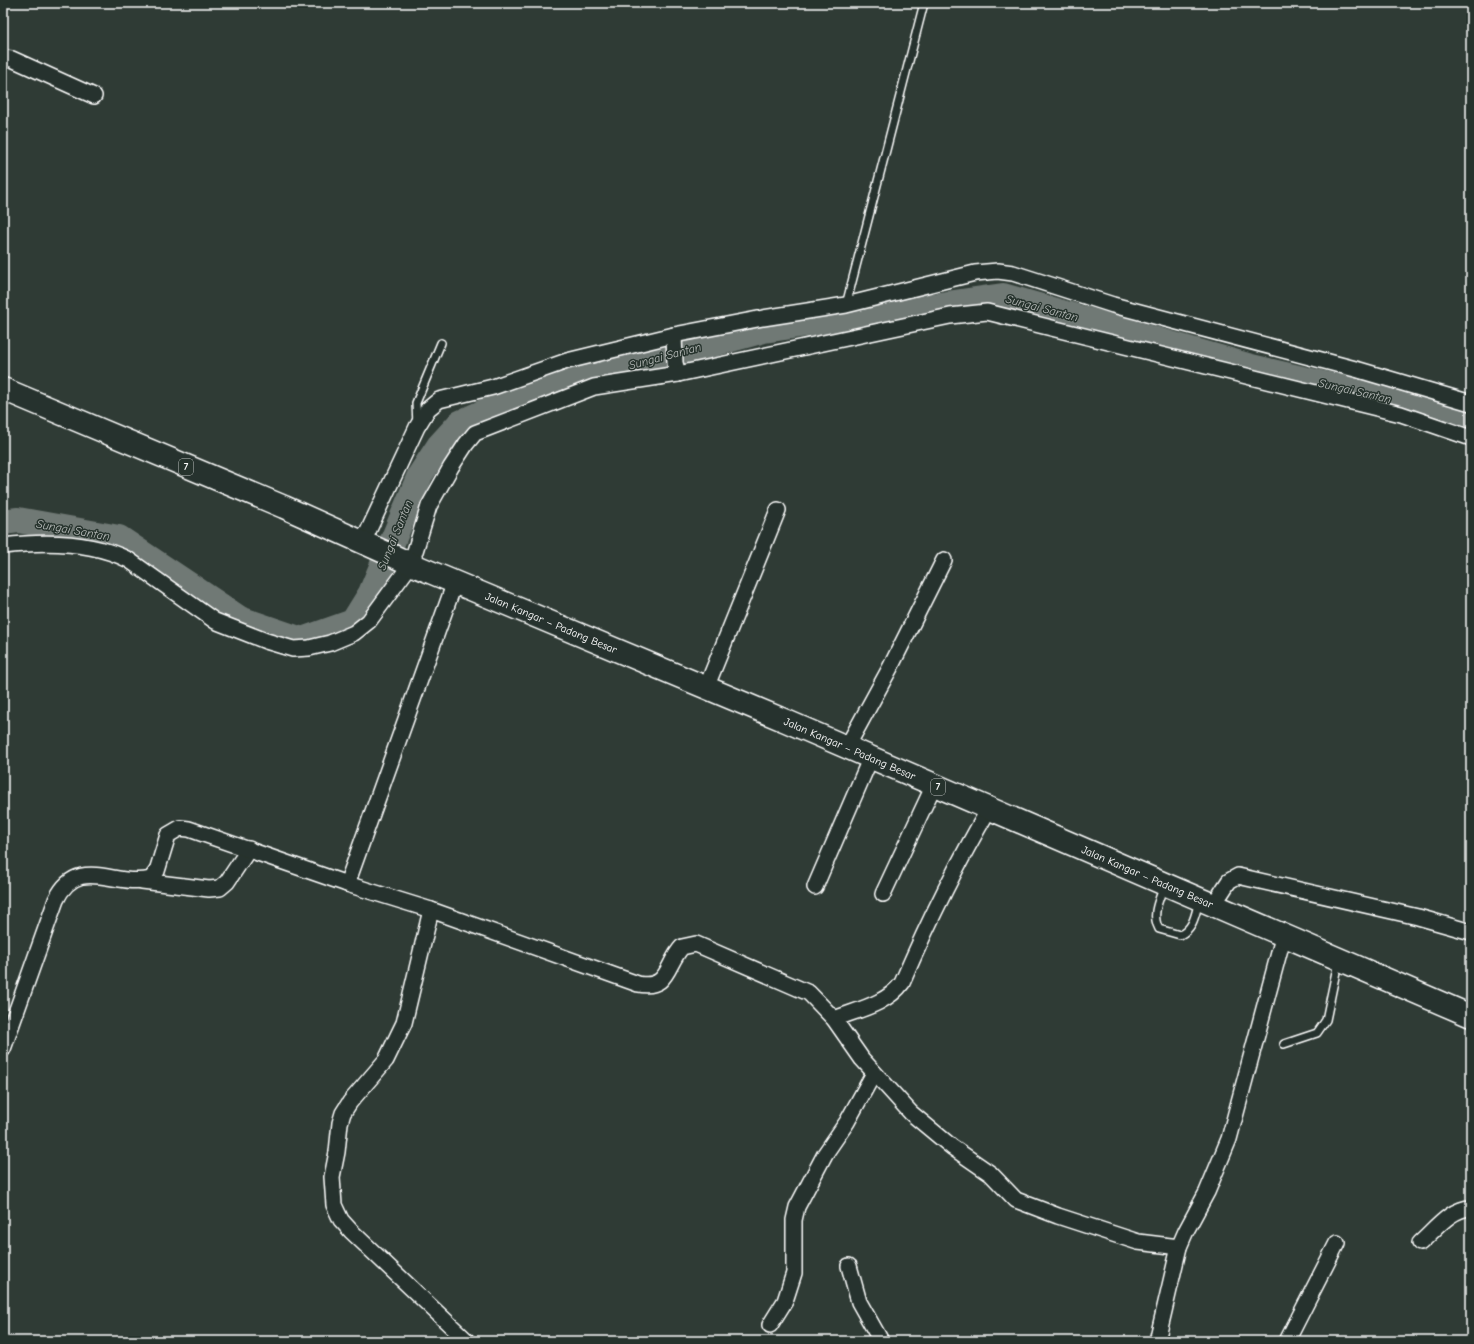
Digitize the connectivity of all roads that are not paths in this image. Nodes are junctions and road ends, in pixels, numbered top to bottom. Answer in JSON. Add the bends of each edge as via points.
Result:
{"nodes":[{"id":1,"x":924,"y":3,"type":"edge"},
{"id":2,"x":3,"y":58,"type":"edge"},
{"id":3,"x":94,"y":96,"type":"dead end"},
{"id":4,"x":846,"y":306,"type":"junction"},
{"id":5,"x":674,"y":340,"type":"junction"},
{"id":6,"x":441,"y":343,"type":"dead end"},
{"id":7,"x":676,"y":368,"type":"junction"},
{"id":8,"x":3,"y":389,"type":"edge"},
{"id":9,"x":1471,"y":403,"type":"edge"},
{"id":10,"x":417,"y":427,"type":"junction"},
{"id":11,"x":1471,"y":438,"type":"edge"},
{"id":12,"x":778,"y":510,"type":"dead end"},
{"id":13,"x":366,"y":543,"type":"junction"},
{"id":14,"x":3,"y":546,"type":"edge"},
{"id":15,"x":944,"y":560,"type":"dead end"},
{"id":16,"x":408,"y":562,"type":"junction"},
{"id":17,"x":455,"y":582,"type":"junction"},
{"id":18,"x":706,"y":688,"type":"junction"},
{"id":19,"x":847,"y":747,"type":"junction"},
{"id":20,"x":871,"y":758,"type":"junction"},
{"id":21,"x":934,"y":785,"type":"junction"},
{"id":22,"x":989,"y":809,"type":"junction"},
{"id":23,"x":249,"y":849,"type":"junction"},
{"id":24,"x":142,"y":881,"type":"junction"},
{"id":25,"x":347,"y":884,"type":"junction"},
{"id":26,"x":1165,"y":884,"type":"junction"},
{"id":27,"x":815,"y":887,"type":"dead end"},
{"id":28,"x":883,"y":894,"type":"dead end"},
{"id":29,"x":1207,"y":901,"type":"junction"},
{"id":30,"x":431,"y":910,"type":"junction"},
{"id":31,"x":1471,"y":932,"type":"edge"},
{"id":32,"x":1284,"y":934,"type":"junction"},
{"id":33,"x":1339,"y":958,"type":"junction"},
{"id":34,"x":1471,"y":1016,"type":"edge"},
{"id":35,"x":834,"y":1019,"type":"junction"},
{"id":36,"x":1284,"y":1044,"type":"dead end"},
{"id":37,"x":3,"y":1049,"type":"edge"},
{"id":38,"x":874,"y":1072,"type":"junction"},
{"id":39,"x":1471,"y":1208,"type":"edge"},
{"id":40,"x":1337,"y":1243,"type":"dead end"},
{"id":41,"x":1420,"y":1243,"type":"dead end"},
{"id":42,"x":1179,"y":1247,"type":"junction"},
{"id":43,"x":849,"y":1266,"type":"dead end"},
{"id":44,"x":770,"y":1325,"type":"dead end"},
{"id":45,"x":467,"y":1341,"type":"edge"},
{"id":46,"x":881,"y":1341,"type":"edge"},
{"id":47,"x":1157,"y":1341,"type":"edge"},
{"id":48,"x":1287,"y":1341,"type":"edge"}],
"edges":[{"from":1,"to":4,"type":"lane"},
{"from":2,"to":3,"type":"street","via":[[12,59]]},
{"from":4,"to":5,"type":"street","via":[[763,318]]},
{"from":4,"to":9,"type":"street","via":[[975,273],[1013,273],[1113,305],[1359,370]]},
{"from":5,"to":7,"type":"street"},
{"from":5,"to":10,"type":"street","via":[[567,361],[494,387],[439,400],[428,409]]},
{"from":6,"to":10,"type":"lane","via":[[416,403]]},
{"from":7,"to":11,"type":"street","via":[[950,316],[987,312],[1401,414]]},
{"from":7,"to":16,"type":"street","via":[[594,387],[475,433],[451,467],[429,506]]},
{"from":8,"to":13,"type":"highway","number":"7"},
{"from":10,"to":13,"type":"street"},
{"from":12,"to":18,"type":"street"},
{"from":13,"to":16,"type":"highway","number":"7"},
{"from":14,"to":16,"type":"street","via":[[45,543],[99,548],[114,552],[215,621],[266,641],[293,648],[309,648],[330,643],[354,633],[369,621]]},
{"from":15,"to":19,"type":"street"},
{"from":16,"to":17,"type":"highway","name":"Jalan Kangar – Padang Besar","number":"7"},
{"from":17,"to":18,"type":"highway","name":"Jalan Kangar – Padang Besar","number":"7"},
{"from":17,"to":25,"type":"street"},
{"from":18,"to":19,"type":"highway","name":"Jalan Kangar – Padang Besar","number":"7"},
{"from":19,"to":20,"type":"highway","name":"Jalan Kangar – Padang Besar","number":"7"},
{"from":20,"to":21,"type":"highway","name":"Jalan Kangar – Padang Besar","number":"7"},
{"from":20,"to":27,"type":"street"},
{"from":21,"to":22,"type":"highway","name":"Jalan Kangar – Padang Besar","number":"7"},
{"from":21,"to":28,"type":"street"},
{"from":22,"to":26,"type":"highway","name":"Jalan Kangar – Padang Besar","number":"7"},
{"from":22,"to":35,"type":"street","via":[[938,902],[902,983],[883,1000]]},
{"from":23,"to":24,"type":"street","via":[[228,882],[220,888]]},
{"from":23,"to":24,"type":"street","via":[[180,828],[172,831],[165,839],[155,874],[151,879]]},
{"from":23,"to":25,"type":"street"},
{"from":24,"to":37,"type":"street","via":[[82,875],[68,881],[61,889]]},
{"from":25,"to":30,"type":"street"},
{"from":26,"to":29,"type":"highway","name":"Jalan Kangar – Padang Besar","number":"7"},
{"from":26,"to":29,"type":"lane","via":[[1155,913],[1159,929],[1180,935],[1187,931]]},
{"from":29,"to":31,"type":"street","via":[[1238,876],[1418,917]]},
{"from":29,"to":32,"type":"highway","name":"Jalan Kangar – Padang Besar","number":"7"},
{"from":30,"to":35,"type":"street","via":[[646,985],[660,981],[682,947],[696,944],[809,993]]},
{"from":30,"to":45,"type":"street","via":[[404,1023],[386,1060],[343,1113],[332,1177],[334,1205],[336,1212],[351,1231]]},
{"from":32,"to":33,"type":"highway","name":"Jalan Kangar – Padang Besar","number":"7"},
{"from":32,"to":42,"type":"street","via":[[1230,1139]]},
{"from":33,"to":34,"type":"highway","name":"Jalan Kangar – Padang Besar","number":"7"},
{"from":33,"to":36,"type":"lane","via":[[1326,1020],[1317,1033]]},
{"from":35,"to":38,"type":"street"},
{"from":38,"to":42,"type":"street","via":[[911,1113],[952,1147],[991,1174],[1016,1200],[1138,1242]]},
{"from":38,"to":44,"type":"street","via":[[847,1122],[825,1154],[798,1206],[794,1220],[794,1273],[785,1301]]},
{"from":39,"to":41,"type":"street","via":[[1461,1209],[1452,1214]]},
{"from":40,"to":48,"type":"street"},
{"from":42,"to":47,"type":"street"},
{"from":43,"to":46,"type":"street","via":[[859,1302]]}]}
